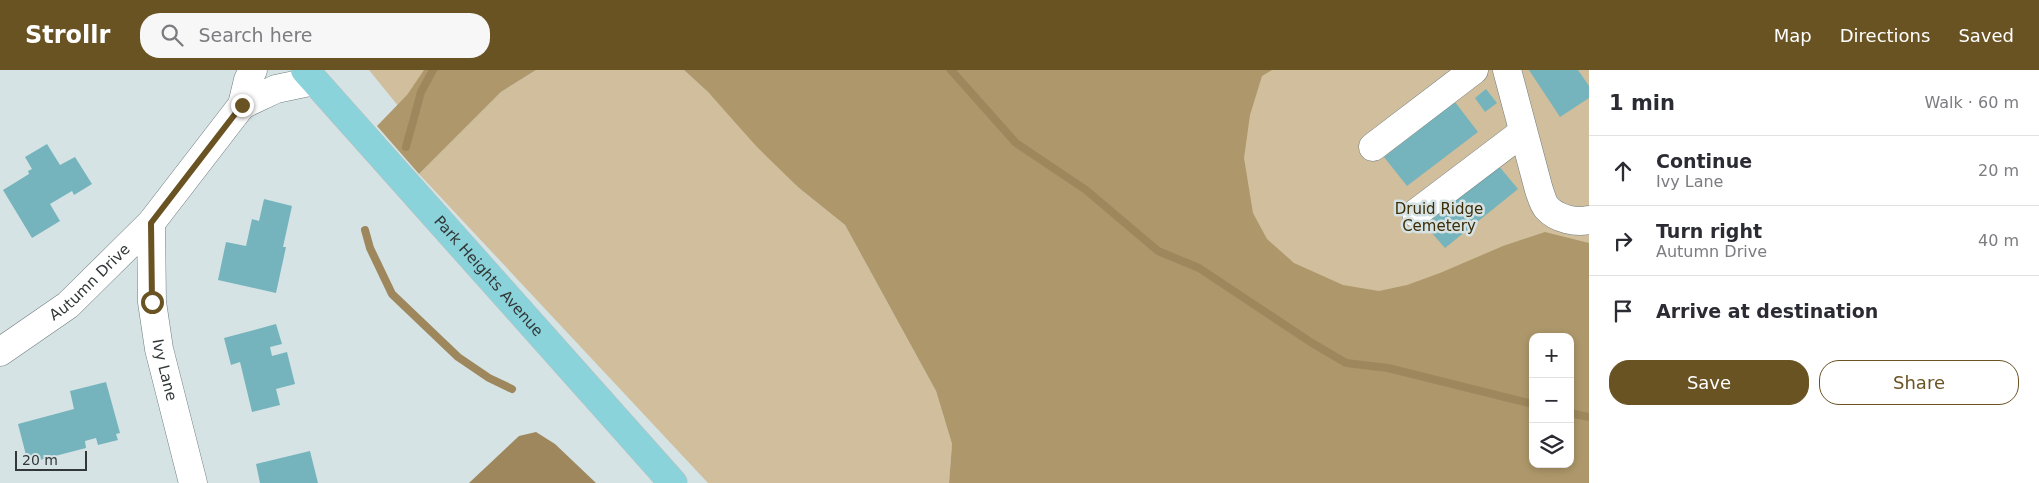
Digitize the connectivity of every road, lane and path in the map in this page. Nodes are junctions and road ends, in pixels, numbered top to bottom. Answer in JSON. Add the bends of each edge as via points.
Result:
{"nodes":[{"id":1,"x":253,"y":70,"type":"edge"},
{"id":2,"x":1474,"y":70,"type":"edge"},
{"id":3,"x":1507,"y":70,"type":"edge"},
{"id":4,"x":309,"y":75,"type":"edge"},
{"id":5,"x":242,"y":105,"type":"junction"},
{"id":6,"x":1523,"y":132,"type":"junction"},
{"id":7,"x":1373,"y":147,"type":"dead end"},
{"id":8,"x":1416,"y":214,"type":"dead end"},
{"id":9,"x":1589,"y":220,"type":"edge"},
{"id":10,"x":151,"y":223,"type":"junction"},
{"id":11,"x":0,"y":352,"type":"edge"},
{"id":12,"x":193,"y":483,"type":"edge"},
{"id":13,"x":673,"y":483,"type":"edge"}],
"edges":[{"from":1,"to":5,"type":"street","name":"Autumn Drive"},
{"from":2,"to":7,"type":"street"},
{"from":3,"to":6,"type":"street"},
{"from":4,"to":5,"type":"street","name":"Autumn Drive"},
{"from":4,"to":13,"type":"main road","name":"Park Heights Avenue"},
{"from":5,"to":10,"type":"street","name":"Autumn Drive"},
{"from":6,"to":8,"type":"street"},
{"from":6,"to":9,"type":"street","via":[[1546,208],[1560,217],[1580,222]]},
{"from":10,"to":11,"type":"street","name":"Autumn Drive","via":[[68,305]]},
{"from":10,"to":12,"type":"street","name":"Ivy Lane","via":[[152,302],[159,348]]}]}
